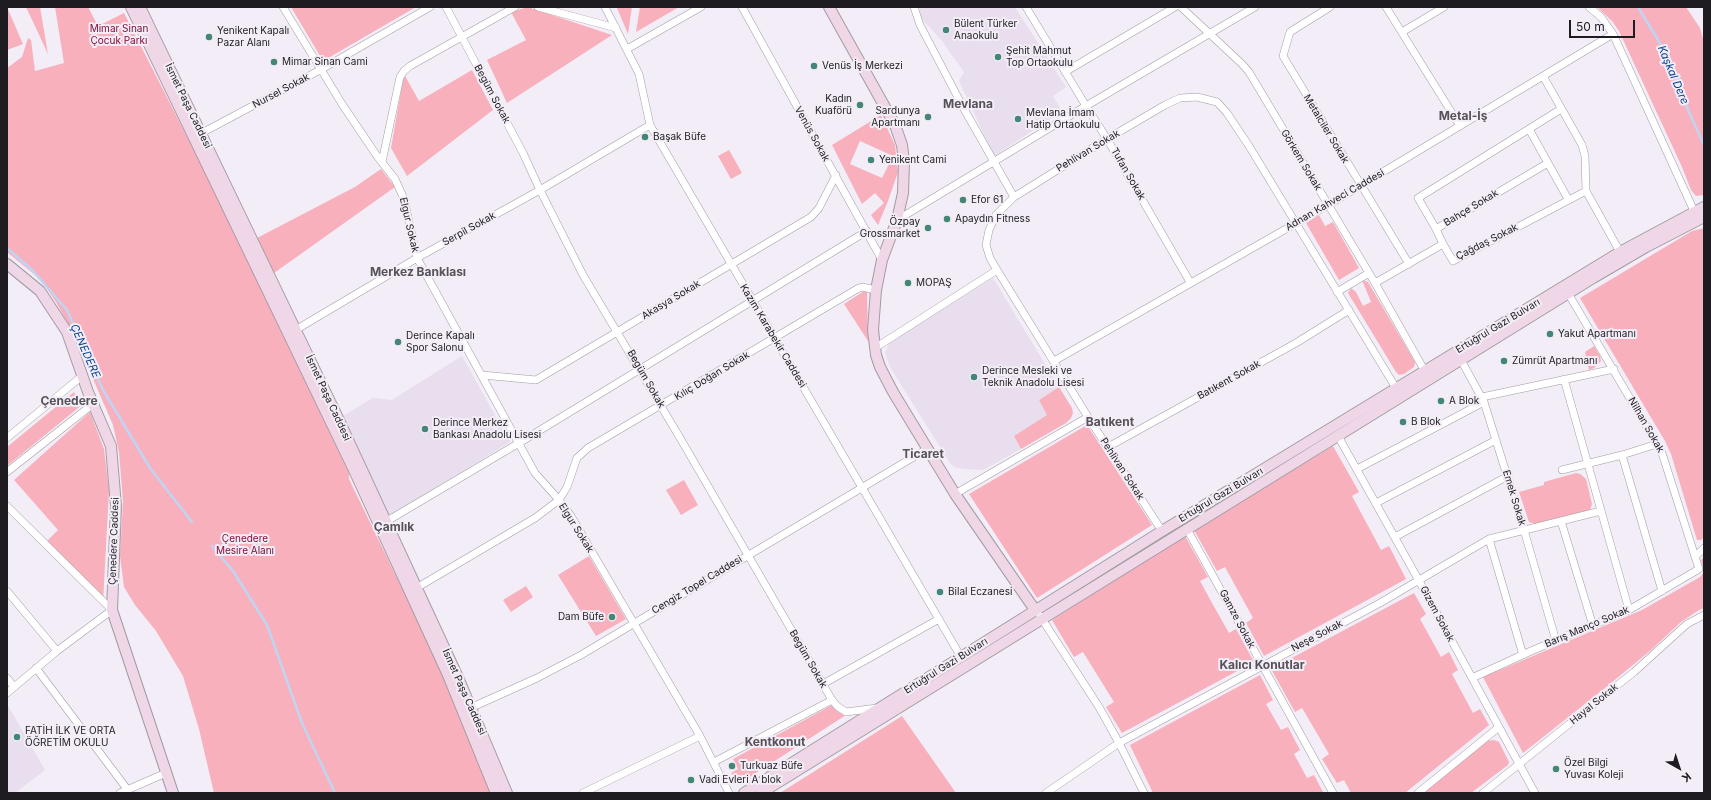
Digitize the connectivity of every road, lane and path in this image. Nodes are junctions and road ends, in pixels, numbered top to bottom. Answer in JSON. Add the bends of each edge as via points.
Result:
{"nodes":[{"id":1,"x":131,"y":7,"type":"edge"},
{"id":2,"x":140,"y":7,"type":"edge"},
{"id":3,"x":283,"y":7,"type":"edge"},
{"id":4,"x":430,"y":7,"type":"edge"},
{"id":5,"x":446,"y":7,"type":"edge"},
{"id":6,"x":514,"y":7,"type":"edge"},
{"id":7,"x":538,"y":7,"type":"edge"},
{"id":8,"x":605,"y":7,"type":"edge"},
{"id":9,"x":701,"y":7,"type":"edge"},
{"id":10,"x":742,"y":7,"type":"edge"},
{"id":11,"x":841,"y":7,"type":"edge"},
{"id":12,"x":914,"y":7,"type":"edge"},
{"id":13,"x":1026,"y":7,"type":"edge"},
{"id":14,"x":1175,"y":7,"type":"edge"},
{"id":15,"x":1181,"y":7,"type":"edge"},
{"id":16,"x":1255,"y":7,"type":"edge"},
{"id":17,"x":1330,"y":7,"type":"edge"},
{"id":18,"x":1386,"y":7,"type":"edge"},
{"id":19,"x":1444,"y":7,"type":"edge"},
{"id":20,"x":1589,"y":7,"type":"edge"},
{"id":21,"x":830,"y":10,"type":"edge"},
{"id":22,"x":616,"y":28,"type":"junction"},
{"id":23,"x":1402,"y":32,"type":"junction"},
{"id":24,"x":1209,"y":34,"type":"junction"},
{"id":25,"x":1613,"y":34,"type":"junction"},
{"id":26,"x":462,"y":36,"type":"junction"},
{"id":27,"x":627,"y":49,"type":"junction"},
{"id":28,"x":320,"y":70,"type":"junction"},
{"id":29,"x":1065,"y":72,"type":"junction"},
{"id":30,"x":1543,"y":76,"type":"junction"},
{"id":31,"x":1086,"y":106,"type":"junction"},
{"id":32,"x":1561,"y":110,"type":"junction"},
{"id":33,"x":650,"y":125,"type":"junction"},
{"id":34,"x":1460,"y":126,"type":"junction"},
{"id":35,"x":1529,"y":129,"type":"junction"},
{"id":36,"x":198,"y":135,"type":"junction"},
{"id":37,"x":1107,"y":139,"type":"junction"},
{"id":38,"x":382,"y":162,"type":"junction"},
{"id":39,"x":994,"y":162,"type":"junction"},
{"id":40,"x":1548,"y":163,"type":"junction"},
{"id":41,"x":836,"y":175,"type":"junction"},
{"id":42,"x":1361,"y":185,"type":"junction"},
{"id":43,"x":540,"y":190,"type":"junction"},
{"id":44,"x":1586,"y":190,"type":"junction"},
{"id":45,"x":1014,"y":197,"type":"junction"},
{"id":46,"x":1568,"y":199,"type":"junction"},
{"id":47,"x":1328,"y":204,"type":"junction"},
{"id":48,"x":1704,"y":206,"type":"edge"},
{"id":49,"x":1694,"y":211,"type":"junction"},
{"id":50,"x":1704,"y":217,"type":"edge"},
{"id":51,"x":897,"y":220,"type":"junction"},
{"id":52,"x":1294,"y":223,"type":"junction"},
{"id":53,"x":1436,"y":230,"type":"junction"},
{"id":54,"x":867,"y":231,"type":"junction"},
{"id":55,"x":1444,"y":244,"type":"junction"},
{"id":56,"x":1620,"y":252,"type":"junction"},
{"id":57,"x":417,"y":258,"type":"junction"},
{"id":58,"x":882,"y":260,"type":"junction"},
{"id":59,"x":7,"y":264,"type":"edge"},
{"id":60,"x":731,"y":264,"type":"junction"},
{"id":61,"x":1409,"y":264,"type":"junction"},
{"id":62,"x":998,"y":270,"type":"junction"},
{"id":63,"x":1369,"y":273,"type":"junction"},
{"id":64,"x":1190,"y":282,"type":"junction"},
{"id":65,"x":1375,"y":283,"type":"junction"},
{"id":66,"x":876,"y":290,"type":"junction"},
{"id":67,"x":1337,"y":292,"type":"junction"},
{"id":68,"x":1568,"y":293,"type":"junction"},
{"id":69,"x":752,"y":301,"type":"junction"},
{"id":70,"x":1349,"y":310,"type":"junction"},
{"id":71,"x":292,"y":332,"type":"junction"},
{"id":72,"x":618,"y":332,"type":"junction"},
{"id":73,"x":775,"y":338,"type":"junction"},
{"id":74,"x":875,"y":348,"type":"junction"},
{"id":75,"x":1461,"y":360,"type":"junction"},
{"id":76,"x":1054,"y":361,"type":"junction"},
{"id":77,"x":640,"y":369,"type":"junction"},
{"id":78,"x":1614,"y":370,"type":"junction"},
{"id":79,"x":482,"y":375,"type":"junction"},
{"id":80,"x":1427,"y":375,"type":"junction"},
{"id":81,"x":82,"y":376,"type":"junction"},
{"id":82,"x":1564,"y":379,"type":"junction"},
{"id":83,"x":1396,"y":388,"type":"junction"},
{"id":84,"x":1483,"y":399,"type":"junction"},
{"id":85,"x":93,"y":404,"type":"junction"},
{"id":86,"x":661,"y":406,"type":"junction"},
{"id":87,"x":1088,"y":417,"type":"junction"},
{"id":88,"x":1338,"y":436,"type":"junction"},
{"id":89,"x":7,"y":438,"type":"edge"},
{"id":90,"x":1496,"y":440,"type":"junction"},
{"id":91,"x":519,"y":443,"type":"junction"},
{"id":92,"x":1657,"y":444,"type":"junction"},
{"id":93,"x":1108,"y":447,"type":"junction"},
{"id":94,"x":927,"y":449,"type":"junction"},
{"id":95,"x":1622,"y":455,"type":"junction"},
{"id":96,"x":1587,"y":463,"type":"junction"},
{"id":97,"x":1357,"y":469,"type":"junction"},
{"id":98,"x":1562,"y":470,"type":"dead end"},
{"id":99,"x":7,"y":472,"type":"edge"},
{"id":100,"x":1508,"y":476,"type":"junction"},
{"id":101,"x":862,"y":487,"type":"junction"},
{"id":102,"x":955,"y":494,"type":"junction"},
{"id":103,"x":559,"y":500,"type":"junction"},
{"id":104,"x":1376,"y":503,"type":"junction"},
{"id":105,"x":7,"y":506,"type":"edge"},
{"id":106,"x":1601,"y":511,"type":"junction"},
{"id":107,"x":1561,"y":521,"type":"junction"},
{"id":108,"x":382,"y":524,"type":"junction"},
{"id":109,"x":1187,"y":529,"type":"junction"},
{"id":110,"x":1524,"y":530,"type":"junction"},
{"id":111,"x":1162,"y":531,"type":"junction"},
{"id":112,"x":1395,"y":537,"type":"junction"},
{"id":113,"x":1489,"y":538,"type":"junction"},
{"id":114,"x":1704,"y":548,"type":"edge"},
{"id":115,"x":748,"y":555,"type":"junction"},
{"id":116,"x":1695,"y":556,"type":"junction"},
{"id":117,"x":1699,"y":569,"type":"joint"},
{"id":118,"x":1418,"y":579,"type":"junction"},
{"id":119,"x":413,"y":590,"type":"junction"},
{"id":120,"x":1662,"y":590,"type":"junction"},
{"id":121,"x":7,"y":591,"type":"edge"},
{"id":122,"x":112,"y":610,"type":"junction"},
{"id":123,"x":1035,"y":610,"type":"junction"},
{"id":124,"x":1630,"y":610,"type":"junction"},
{"id":125,"x":1704,"y":615,"type":"edge"},
{"id":126,"x":939,"y":619,"type":"junction"},
{"id":127,"x":1042,"y":619,"type":"junction"},
{"id":128,"x":634,"y":624,"type":"junction"},
{"id":129,"x":1593,"y":626,"type":"junction"},
{"id":130,"x":1556,"y":641,"type":"junction"},
{"id":131,"x":57,"y":651,"type":"junction"},
{"id":132,"x":1523,"y":655,"type":"junction"},
{"id":133,"x":961,"y":657,"type":"junction"},
{"id":134,"x":1262,"y":665,"type":"junction"},
{"id":135,"x":36,"y":668,"type":"junction"},
{"id":136,"x":7,"y":678,"type":"edge"},
{"id":137,"x":1472,"y":678,"type":"junction"},
{"id":138,"x":823,"y":684,"type":"junction"},
{"id":139,"x":14,"y":687,"type":"junction"},
{"id":140,"x":7,"y":693,"type":"edge"},
{"id":141,"x":832,"y":700,"type":"junction"},
{"id":142,"x":878,"y":708,"type":"junction"},
{"id":143,"x":467,"y":709,"type":"junction"},
{"id":144,"x":1499,"y":727,"type":"junction"},
{"id":145,"x":700,"y":736,"type":"junction"},
{"id":146,"x":1119,"y":743,"type":"junction"},
{"id":147,"x":714,"y":762,"type":"junction"},
{"id":148,"x":1519,"y":765,"type":"junction"},
{"id":149,"x":166,"y":773,"type":"junction"},
{"id":150,"x":127,"y":789,"type":"junction"},
{"id":151,"x":120,"y":793,"type":"edge"},
{"id":152,"x":172,"y":793,"type":"edge"},
{"id":153,"x":496,"y":793,"type":"edge"},
{"id":154,"x":507,"y":793,"type":"edge"},
{"id":155,"x":583,"y":793,"type":"edge"},
{"id":156,"x":729,"y":793,"type":"edge"},
{"id":157,"x":744,"y":793,"type":"edge"},
{"id":158,"x":761,"y":793,"type":"edge"},
{"id":159,"x":1046,"y":793,"type":"edge"},
{"id":160,"x":1144,"y":793,"type":"edge"},
{"id":161,"x":1333,"y":793,"type":"edge"},
{"id":162,"x":1418,"y":793,"type":"edge"},
{"id":163,"x":1483,"y":793,"type":"edge"},
{"id":164,"x":1535,"y":793,"type":"edge"}],
"edges":[{"from":1,"to":36,"type":"main road","name":"İsmet Paşa Caddesi"},
{"from":2,"to":36,"type":"main road","name":"İsmet Paşa Caddesi"},
{"from":3,"to":28,"type":"street","name":"Elgur Sokak"},
{"from":4,"to":28,"type":"street","name":"Nursel Sokak"},
{"from":5,"to":26,"type":"street","name":"Begüm Sokak"},
{"from":6,"to":26,"type":"street"},
{"from":7,"to":22,"type":"street"},
{"from":8,"to":22,"type":"street","name":"Kazım Karabekir Caddesi"},
{"from":9,"to":27,"type":"street"},
{"from":10,"to":41,"type":"street","name":"Venüs Sokak"},
{"from":11,"to":21,"type":"main road"},
{"from":12,"to":39,"type":"street","via":[[920,25]]},
{"from":13,"to":29,"type":"street","name":"Tufan Sokak"},
{"from":14,"to":29,"type":"street"},
{"from":15,"to":24,"type":"street","name":"Görkem Sokak"},
{"from":16,"to":24,"type":"street"},
{"from":17,"to":42,"type":"street","name":"Metalciler Sokak","via":[[1290,32],[1283,56]]},
{"from":18,"to":23,"type":"street"},
{"from":19,"to":23,"type":"street"},
{"from":20,"to":25,"type":"street","via":[[1601,17]]},
{"from":21,"to":51,"type":"main road","via":[[899,136],[904,173]]},
{"from":22,"to":27,"type":"street","name":"Kazım Karabekir Caddesi"},
{"from":23,"to":34,"type":"street"},
{"from":24,"to":31,"type":"street"},
{"from":24,"to":47,"type":"street","name":"Görkem Sokak","via":[[1249,72]]},
{"from":25,"to":30,"type":"street","name":"Adnan Kahveci Caddesi"},
{"from":25,"to":49,"type":"street"},
{"from":26,"to":38,"type":"street","via":[[410,66],[400,77]]},
{"from":26,"to":43,"type":"street","name":"Begüm Sokak"},
{"from":27,"to":33,"type":"street","name":"Kazım Karabekir Caddesi","via":[[639,74]]},
{"from":28,"to":36,"type":"street","name":"Nursel Sokak"},
{"from":28,"to":38,"type":"street","name":"Elgur Sokak"},
{"from":29,"to":31,"type":"street","name":"Tufan Sokak"},
{"from":30,"to":32,"type":"street"},
{"from":30,"to":34,"type":"street","name":"Adnan Kahveci Caddesi"},
{"from":31,"to":37,"type":"street","name":"Tufan Sokak"},
{"from":31,"to":39,"type":"street"},
{"from":32,"to":35,"type":"street"},
{"from":32,"to":44,"type":"street","via":[[1584,150]]},
{"from":33,"to":43,"type":"street","name":"Serpil Sokak"},
{"from":33,"to":60,"type":"street","name":"Kazım Karabekir Caddesi"},
{"from":34,"to":42,"type":"street","name":"Adnan Kahveci Caddesi"},
{"from":35,"to":40,"type":"street"},
{"from":35,"to":53,"type":"street","name":"Bahçe Sokak","via":[[1418,198]]},
{"from":36,"to":71,"type":"main road","name":"İsmet Paşa Caddesi"},
{"from":37,"to":45,"type":"street","name":"Pehlivan Sokak"},
{"from":37,"to":52,"type":"street","name":"Pehlivan Sokak","via":[[1180,98],[1198,97],[1217,102],[1249,146]]},
{"from":37,"to":64,"type":"street","name":"Tufan Sokak"},
{"from":38,"to":57,"type":"street","name":"Elgur Sokak","via":[[400,189]]},
{"from":39,"to":45,"type":"street"},
{"from":39,"to":51,"type":"street"},
{"from":40,"to":46,"type":"street"},
{"from":40,"to":53,"type":"street","name":"Bahçe Sokak"},
{"from":41,"to":54,"type":"street","name":"Venüs Sokak"},
{"from":41,"to":60,"type":"street","name":"Akasya Sokak","via":[[819,208],[811,217]]},
{"from":42,"to":47,"type":"street","name":"Adnan Kahveci Caddesi"},
{"from":42,"to":61,"type":"street","name":"Metalciler Sokak"},
{"from":43,"to":57,"type":"street","name":"Serpil Sokak"},
{"from":43,"to":72,"type":"street","name":"Begüm Sokak","via":[[583,275]]},
{"from":44,"to":46,"type":"street","name":"Çağdaş Sokak"},
{"from":44,"to":56,"type":"street"},
{"from":45,"to":62,"type":"street","name":"Pehlivan Sokak","via":[[996,216],[986,238],[987,252]]},
{"from":46,"to":55,"type":"street","name":"Çağdaş Sokak","via":[[1453,261]]},
{"from":47,"to":52,"type":"street","name":"Adnan Kahveci Caddesi"},
{"from":47,"to":63,"type":"street","name":"Görkem Sokak"},
{"from":48,"to":49,"type":"main road","name":"Ertuğrul Gazi Bulvarı"},
{"from":49,"to":56,"type":"main road","name":"Ertuğrul Gazi Bulvarı"},
{"from":50,"to":68,"type":"main road","name":"Ertuğrul Gazi Bulvarı","via":[[1646,247]]},
{"from":51,"to":58,"type":"main road"},
{"from":52,"to":64,"type":"street","name":"Adnan Kahveci Caddesi"},
{"from":52,"to":67,"type":"street","name":"Pehlivan Sokak"},
{"from":53,"to":55,"type":"street"},
{"from":54,"to":58,"type":"street","name":"Venüs Sokak"},
{"from":54,"to":69,"type":"street"},
{"from":55,"to":61,"type":"street","name":"Çağdaş Sokak"},
{"from":56,"to":80,"type":"main road","name":"Ertuğrul Gazi Bulvarı"},
{"from":57,"to":71,"type":"street","name":"Serpil Sokak"},
{"from":57,"to":79,"type":"street","name":"Elgur Sokak"},
{"from":58,"to":66,"type":"main road"},
{"from":59,"to":81,"type":"main road","name":"Çenedere Caddesi","via":[[40,291],[67,332]]},
{"from":60,"to":69,"type":"street","name":"Kazım Karabekir Caddesi"},
{"from":60,"to":72,"type":"street","name":"Akasya Sokak"},
{"from":61,"to":65,"type":"street","name":"Çağdaş Sokak"},
{"from":62,"to":74,"type":"street"},
{"from":62,"to":76,"type":"street","name":"Pehlivan Sokak"},
{"from":63,"to":65,"type":"street","name":"Görkem Sokak"},
{"from":63,"to":67,"type":"street"},
{"from":64,"to":76,"type":"street","name":"Adnan Kahveci Caddesi"},
{"from":65,"to":80,"type":"street","name":"Görkem Sokak"},
{"from":66,"to":73,"type":"street","name":"Kılıç Doğan Sokak","via":[[862,287],[857,289]]},
{"from":66,"to":74,"type":"main road","via":[[873,330]]},
{"from":67,"to":70,"type":"street","name":"Pehlivan Sokak"},
{"from":68,"to":75,"type":"main road","name":"Ertuğrul Gazi Bulvarı"},
{"from":68,"to":78,"type":"street","name":"Nilhan Sokak"},
{"from":69,"to":73,"type":"street","name":"Kazım Karabekir Caddesi"},
{"from":69,"to":77,"type":"street"},
{"from":70,"to":83,"type":"street","name":"Pehlivan Sokak"},
{"from":70,"to":93,"type":"street","name":"Batıkent Sokak","via":[[1296,343]]},
{"from":71,"to":108,"type":"main road","name":"İsmet Paşa Caddesi"},
{"from":72,"to":77,"type":"street","name":"Begüm Sokak"},
{"from":72,"to":79,"type":"street","name":"Akasya Sokak","via":[[536,380]]},
{"from":73,"to":86,"type":"street","name":"Kılıç Doğan Sokak"},
{"from":73,"to":101,"type":"street","name":"Kazım Karabekir Caddesi"},
{"from":74,"to":94,"type":"main road","via":[[880,367]]},
{"from":75,"to":80,"type":"main road","name":"Ertuğrul Gazi Bulvarı"},
{"from":75,"to":84,"type":"street","name":"Emek Sokak"},
{"from":76,"to":87,"type":"street","name":"Pehlivan Sokak"},
{"from":77,"to":86,"type":"street","name":"Begüm Sokak"},
{"from":77,"to":91,"type":"street"},
{"from":78,"to":82,"type":"street"},
{"from":78,"to":92,"type":"street","name":"Nilhan Sokak"},
{"from":79,"to":91,"type":"street","name":"Elgur Sokak"},
{"from":80,"to":83,"type":"main road","name":"Ertuğrul Gazi Bulvarı"},
{"from":80,"to":88,"type":"main road","name":"Ertuğrul Gazi Bulvarı"},
{"from":81,"to":85,"type":"main road","name":"Çenedere Caddesi"},
{"from":81,"to":89,"type":"street"},
{"from":82,"to":84,"type":"street"},
{"from":82,"to":96,"type":"street"},
{"from":83,"to":111,"type":"main road","name":"Ertuğrul Gazi Bulvarı"},
{"from":84,"to":90,"type":"street","name":"Emek Sokak"},
{"from":84,"to":97,"type":"street"},
{"from":85,"to":99,"type":"street"},
{"from":85,"to":122,"type":"main road","name":"Çenedere Caddesi","via":[[111,446],[116,506]]},
{"from":86,"to":103,"type":"street","name":"Kılıç Doğan Sokak","via":[[581,454],[574,464],[567,487]]},
{"from":86,"to":115,"type":"street","name":"Begüm Sokak"},
{"from":87,"to":93,"type":"street","name":"Pehlivan Sokak"},
{"from":87,"to":102,"type":"street"},
{"from":88,"to":97,"type":"street","name":"Gizem Sokak"},
{"from":88,"to":109,"type":"main road","name":"Ertuğrul Gazi Bulvarı"},
{"from":90,"to":100,"type":"street","name":"Emek Sokak"},
{"from":90,"to":104,"type":"street"},
{"from":91,"to":103,"type":"street","name":"Elgur Sokak","via":[[535,473]]},
{"from":91,"to":108,"type":"street"},
{"from":92,"to":95,"type":"street"},
{"from":92,"to":116,"type":"street","name":"Nilhan Sokak"},
{"from":93,"to":111,"type":"street","name":"Pehlivan Sokak"},
{"from":94,"to":101,"type":"street","name":"Cengiz Topel Caddesi"},
{"from":94,"to":102,"type":"main road"},
{"from":95,"to":96,"type":"street"},
{"from":95,"to":120,"type":"street"},
{"from":96,"to":98,"type":"street"},
{"from":96,"to":106,"type":"street"},
{"from":97,"to":104,"type":"street","name":"Gizem Sokak"},
{"from":100,"to":110,"type":"street","name":"Emek Sokak"},
{"from":100,"to":112,"type":"street"},
{"from":101,"to":115,"type":"street","name":"Cengiz Topel Caddesi"},
{"from":101,"to":126,"type":"street","name":"Kazım Karabekir Caddesi"},
{"from":102,"to":123,"type":"main road"},
{"from":103,"to":119,"type":"street","name":"Kılıç Doğan Sokak","via":[[535,518]]},
{"from":103,"to":128,"type":"street","name":"Elgur Sokak"},
{"from":104,"to":112,"type":"street","name":"Gizem Sokak"},
{"from":105,"to":122,"type":"street"},
{"from":106,"to":107,"type":"street","name":"Neşe Sokak"},
{"from":106,"to":124,"type":"street"},
{"from":107,"to":110,"type":"street","name":"Neşe Sokak"},
{"from":107,"to":129,"type":"street"},
{"from":108,"to":119,"type":"main road","name":"İsmet Paşa Caddesi"},
{"from":109,"to":127,"type":"main road","name":"Ertuğrul Gazi Bulvarı"},
{"from":109,"to":134,"type":"street","name":"Gamze Sokak"},
{"from":110,"to":113,"type":"street","name":"Neşe Sokak"},
{"from":110,"to":130,"type":"street","name":"Emek Sokak"},
{"from":111,"to":123,"type":"main road","name":"Ertuğrul Gazi Bulvarı"},
{"from":112,"to":118,"type":"street","name":"Gizem Sokak"},
{"from":113,"to":118,"type":"street","name":"Neşe Sokak"},
{"from":113,"to":132,"type":"street"},
{"from":114,"to":116,"type":"street"},
{"from":115,"to":128,"type":"street","name":"Cengiz Topel Caddesi"},
{"from":115,"to":138,"type":"street","name":"Begüm Sokak"},
{"from":116,"to":117,"type":"street","name":"Nilhan Sokak"},
{"from":117,"to":120,"type":"street","name":"Barış Manço Sokak"},
{"from":118,"to":134,"type":"street","name":"Neşe Sokak","via":[[1380,603]]},
{"from":118,"to":137,"type":"street","name":"Gizem Sokak"},
{"from":119,"to":143,"type":"main road","name":"İsmet Paşa Caddesi"},
{"from":120,"to":124,"type":"street","name":"Barış Manço Sokak"},
{"from":121,"to":131,"type":"street"},
{"from":122,"to":131,"type":"street"},
{"from":122,"to":149,"type":"main road","name":"Çenedere Caddesi"},
{"from":123,"to":127,"type":"street"},
{"from":123,"to":133,"type":"main road","name":"Ertuğrul Gazi Bulvarı"},
{"from":124,"to":129,"type":"street","name":"Barış Manço Sokak"},
{"from":125,"to":148,"type":"street","name":"Hayal Sokak","via":[[1687,624],[1634,672]]},
{"from":126,"to":133,"type":"street","name":"Kazım Karabekir Caddesi"},
{"from":126,"to":138,"type":"street"},
{"from":127,"to":146,"type":"street","via":[[1085,684]]},
{"from":127,"to":158,"type":"main road","name":"Ertuğrul Gazi Bulvarı"},
{"from":128,"to":143,"type":"street","name":"Cengiz Topel Caddesi","via":[[563,666]]},
{"from":128,"to":145,"type":"street","name":"Elgur Sokak"},
{"from":129,"to":130,"type":"street","name":"Barış Manço Sokak"},
{"from":130,"to":132,"type":"street","name":"Barış Manço Sokak"},
{"from":131,"to":135,"type":"street"},
{"from":132,"to":137,"type":"street","name":"Barış Manço Sokak"},
{"from":133,"to":142,"type":"main road","name":"Ertuğrul Gazi Bulvarı"},
{"from":134,"to":146,"type":"street","name":"Neşe Sokak"},
{"from":134,"to":161,"type":"street","name":"Gamze Sokak"},
{"from":135,"to":139,"type":"street"},
{"from":135,"to":150,"type":"street"},
{"from":136,"to":139,"type":"street"},
{"from":137,"to":144,"type":"street","name":"Gizem Sokak"},
{"from":138,"to":141,"type":"street","name":"Begüm Sokak"},
{"from":139,"to":140,"type":"street"},
{"from":141,"to":142,"type":"street","name":"Begüm Sokak","via":[[846,712]]},
{"from":141,"to":147,"type":"street"},
{"from":142,"to":157,"type":"main road","name":"Ertuğrul Gazi Bulvarı"},
{"from":143,"to":153,"type":"main road","name":"İsmet Paşa Caddesi"},
{"from":143,"to":154,"type":"main road","name":"İsmet Paşa Caddesi"},
{"from":144,"to":148,"type":"street","name":"Gizem Sokak"},
{"from":144,"to":162,"type":"street"},
{"from":145,"to":147,"type":"street","name":"Elgur Sokak"},
{"from":145,"to":155,"type":"street"},
{"from":146,"to":159,"type":"street","name":"Neşe Sokak"},
{"from":146,"to":160,"type":"street"},
{"from":147,"to":156,"type":"street","name":"Elgur Sokak"},
{"from":148,"to":163,"type":"street","name":"Hayal Sokak"},
{"from":148,"to":164,"type":"street","name":"Gizem Sokak"},
{"from":149,"to":150,"type":"street"},
{"from":149,"to":152,"type":"main road","name":"Çenedere Caddesi"},
{"from":150,"to":151,"type":"street"}]}
